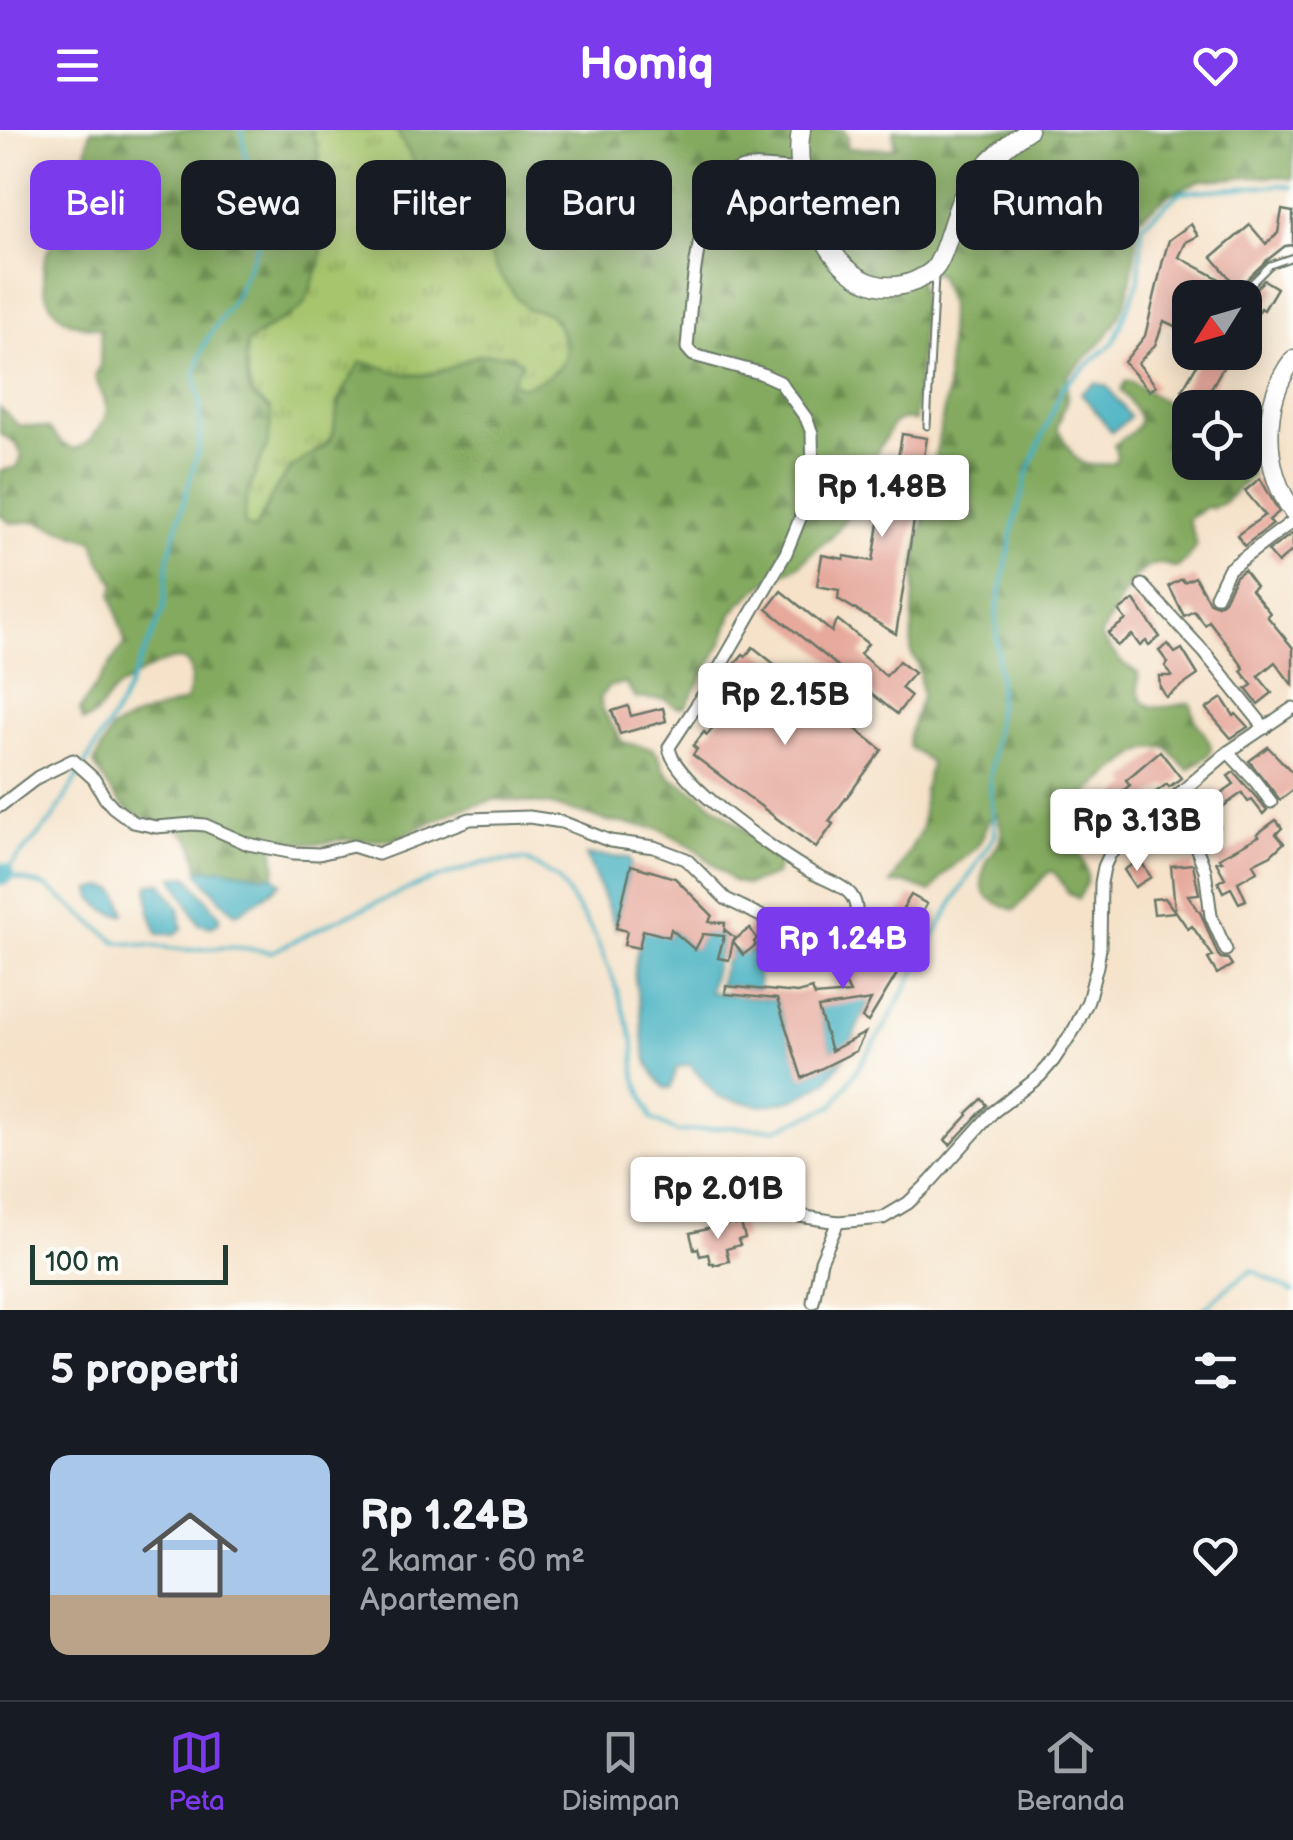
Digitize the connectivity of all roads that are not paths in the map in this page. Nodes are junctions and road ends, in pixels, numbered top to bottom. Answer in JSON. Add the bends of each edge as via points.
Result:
{"nodes":[{"id":1,"x":801,"y":130,"type":"edge"},
{"id":2,"x":1028,"y":130,"type":"edge"},
{"id":3,"x":802,"y":160,"type":"edge"},
{"id":4,"x":699,"y":250,"type":"edge"},
{"id":5,"x":830,"y":250,"type":"edge"},
{"id":6,"x":1293,"y":257,"type":"edge"},
{"id":7,"x":936,"y":268,"type":"junction"},
{"id":8,"x":1254,"y":280,"type":"edge"},
{"id":9,"x":1293,"y":360,"type":"edge"},
{"id":10,"x":927,"y":426,"type":"dead end"},
{"id":11,"x":1293,"y":512,"type":"edge"},
{"id":12,"x":1293,"y":521,"type":"edge"},
{"id":13,"x":1142,"y":585,"type":"dead end"},
{"id":14,"x":1216,"y":596,"type":"dead end"},
{"id":15,"x":1293,"y":708,"type":"edge"},
{"id":16,"x":1265,"y":728,"type":"junction"},
{"id":17,"x":1228,"y":752,"type":"junction"},
{"id":18,"x":1174,"y":799,"type":"junction"},
{"id":19,"x":1270,"y":802,"type":"dead end"},
{"id":20,"x":0,"y":806,"type":"edge"},
{"id":21,"x":1226,"y":950,"type":"dead end"},
{"id":22,"x":710,"y":1210,"type":"dead end"},
{"id":23,"x":838,"y":1222,"type":"junction"},
{"id":24,"x":814,"y":1302,"type":"dead end"}],
"edges":[{"from":1,"to":3,"type":"main road"},
{"from":2,"to":7,"type":"main road","via":[[964,193]]},
{"from":4,"to":20,"type":"street","via":[[687,348],[780,382],[812,433],[813,475],[786,553],[668,747],[684,776],[751,833],[850,893],[857,909],[840,940],[829,942],[791,915],[771,920],[726,899],[686,859],[562,822],[470,819],[378,854],[353,846],[294,853],[248,844],[205,825],[156,828],[133,822],[74,760]]},
{"from":5,"to":7,"type":"main road","via":[[856,277],[881,285],[919,280]]},
{"from":6,"to":8,"type":"lane","via":[[1270,264]]},
{"from":7,"to":10,"type":"lane"},
{"from":9,"to":11,"type":"main road","via":[[1277,388],[1270,430],[1278,484]]},
{"from":12,"to":14,"type":"street","via":[[1228,570]]},
{"from":13,"to":16,"type":"street"},
{"from":15,"to":16,"type":"street"},
{"from":16,"to":17,"type":"street"},
{"from":17,"to":18,"type":"street"},
{"from":17,"to":19,"type":"street"},
{"from":18,"to":21,"type":"street","via":[[1205,870],[1211,916]]},
{"from":18,"to":23,"type":"street","via":[[1135,828],[1104,867],[1100,948],[1088,1001],[1053,1062],[992,1113],[898,1211]]},
{"from":22,"to":23,"type":"street","via":[[747,1208]]},
{"from":23,"to":24,"type":"street","via":[[820,1261]]}]}
